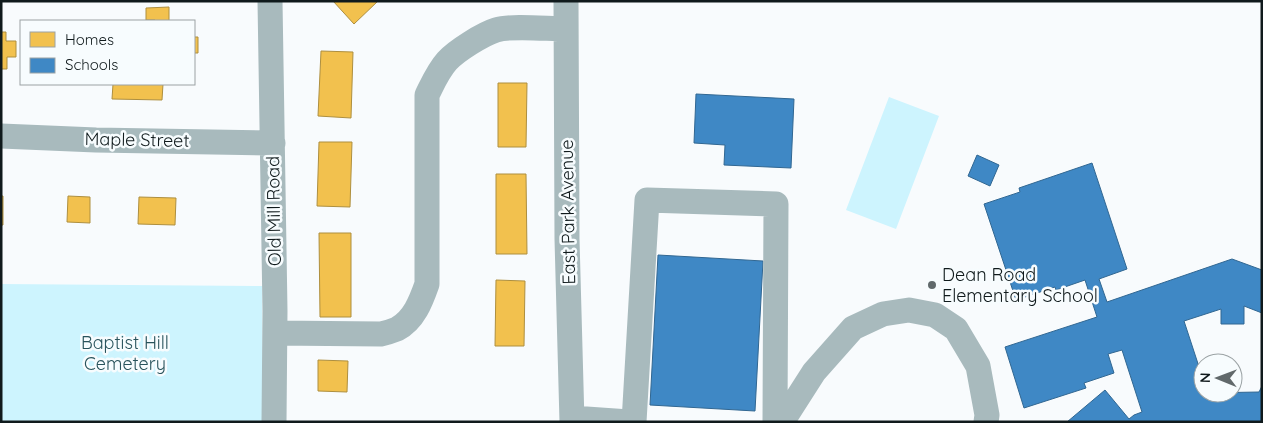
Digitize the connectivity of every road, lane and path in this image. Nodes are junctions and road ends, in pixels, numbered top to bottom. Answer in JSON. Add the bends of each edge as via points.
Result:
{"nodes":[{"id":1,"x":270,"y":1,"type":"edge"},
{"id":2,"x":566,"y":1,"type":"edge"},
{"id":3,"x":566,"y":29,"type":"junction"},
{"id":4,"x":1,"y":136,"type":"edge"},
{"id":5,"x":272,"y":143,"type":"junction"},
{"id":6,"x":275,"y":333,"type":"junction"},
{"id":7,"x":572,"y":420,"type":"edge"},
{"id":8,"x":274,"y":422,"type":"edge"},
{"id":9,"x":629,"y":422,"type":"edge"},
{"id":10,"x":634,"y":422,"type":"edge"},
{"id":11,"x":775,"y":422,"type":"edge"},
{"id":12,"x":782,"y":422,"type":"edge"},
{"id":13,"x":986,"y":422,"type":"edge"}],
"edges":[{"from":1,"to":5,"type":"street","name":"Old Mill Road"},
{"from":2,"to":3,"type":"street","name":"East Park Avenue"},
{"from":3,"to":6,"type":"street","via":[[497,30],[476,39],[448,60],[435,78],[427,95],[427,284],[414,314],[406,323],[381,334]]},
{"from":3,"to":7,"type":"street","name":"East Park Avenue"},
{"from":4,"to":5,"type":"street","name":"Maple Street"},
{"from":5,"to":6,"type":"street","name":"Old Mill Road"},
{"from":6,"to":8,"type":"street","name":"Old Mill Road"},
{"from":7,"to":9,"type":"street"},
{"from":10,"to":11,"type":"street","via":[[647,200],[776,204]]},
{"from":12,"to":13,"type":"street","via":[[814,372],[853,328],[883,314],[909,310],[935,315],[956,329],[978,366]]}]}
